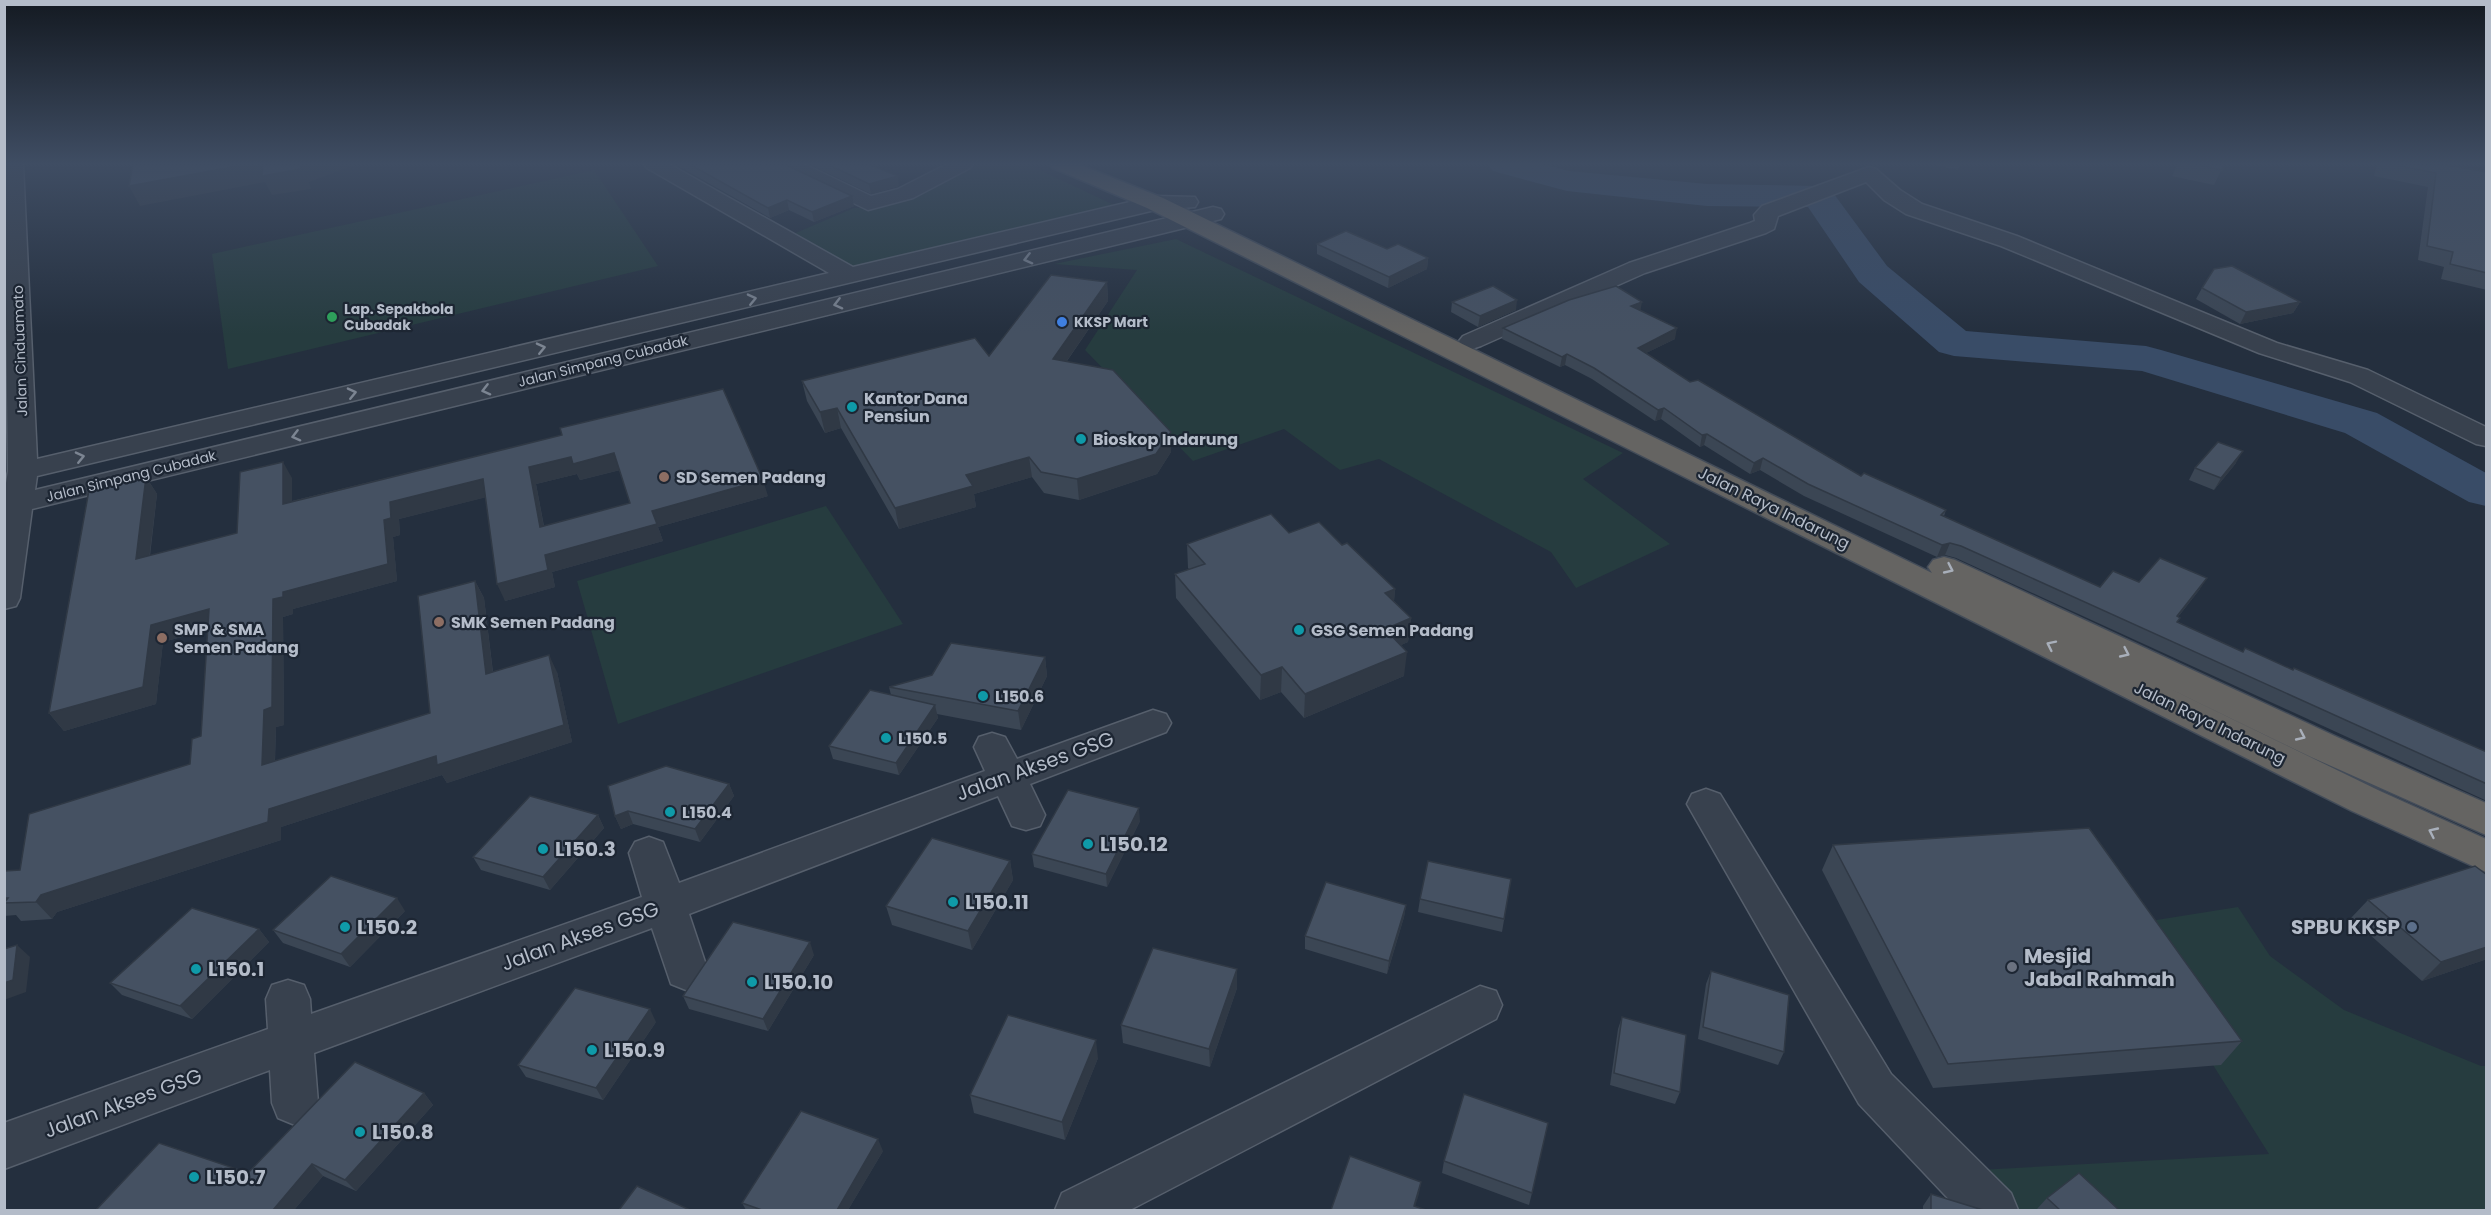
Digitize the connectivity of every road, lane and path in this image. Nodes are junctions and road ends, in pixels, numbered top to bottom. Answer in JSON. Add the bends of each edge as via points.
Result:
{"nodes":[{"id":1,"x":15,"y":221,"type":"edge"},
{"id":2,"x":753,"y":221,"type":"edge"},
{"id":3,"x":1081,"y":221,"type":"edge"},
{"id":4,"x":1161,"y":221,"type":"edge"},
{"id":5,"x":1212,"y":221,"type":"edge"},
{"id":6,"x":1214,"y":221,"type":"edge"},
{"id":7,"x":1766,"y":221,"type":"edge"},
{"id":8,"x":1949,"y":221,"type":"edge"},
{"id":9,"x":849,"y":276,"type":"junction"},
{"id":10,"x":704,"y":310,"type":"junction"},
{"id":11,"x":720,"y":333,"type":"junction"},
{"id":12,"x":1472,"y":341,"type":"junction"},
{"id":13,"x":2487,"y":438,"type":"edge"},
{"id":14,"x":23,"y":471,"type":"junction"},
{"id":15,"x":20,"y":503,"type":"junction"},
{"id":16,"x":4,"y":597,"type":"edge"},
{"id":17,"x":1153,"y":723,"type":"dead end"},
{"id":18,"x":999,"y":762,"type":"junction"},
{"id":19,"x":1706,"y":804,"type":"dead end"},
{"id":20,"x":1026,"y":815,"type":"dead end"},
{"id":21,"x":2487,"y":820,"type":"edge"},
{"id":22,"x":649,"y":853,"type":"dead end"},
{"id":23,"x":2487,"y":856,"type":"edge"},
{"id":24,"x":664,"y":906,"type":"junction"},
{"id":25,"x":686,"y":970,"type":"dead end"},
{"id":26,"x":288,"y":999,"type":"dead end"},
{"id":27,"x":1480,"y":1005,"type":"dead end"},
{"id":28,"x":291,"y":1042,"type":"junction"},
{"id":29,"x":295,"y":1103,"type":"dead end"},
{"id":30,"x":4,"y":1146,"type":"edge"},
{"id":31,"x":1080,"y":1210,"type":"edge"},
{"id":32,"x":1993,"y":1210,"type":"edge"}],
"edges":[{"from":1,"to":14,"type":"street","name":"Jalan Cinduamato"},
{"from":2,"to":9,"type":"street"},
{"from":3,"to":9,"type":"street","name":"Jalan Simpang Cubadak"},
{"from":4,"to":11,"type":"street","name":"Jalan Simpang Cubadak","one_way":true},
{"from":23,"to":5,"type":"highway","name":"Jalan Raya Indarung","one_way":true,"via":[[2366,801]]},
{"from":6,"to":12,"type":"highway","name":"Jalan Raya Indarung"},
{"from":7,"to":12,"type":"street","via":[[1758,228],[1637,268]]},
{"from":8,"to":13,"type":"street","via":[[2009,241],[2268,348],[2359,376]]},
{"from":10,"to":9,"type":"street","name":"Jalan Simpang Cubadak","one_way":true},
{"from":10,"to":11,"type":"street"},
{"from":14,"to":10,"type":"street","name":"Jalan Simpang Cubadak","one_way":true},
{"from":11,"to":15,"type":"street","name":"Jalan Simpang Cubadak","one_way":true},
{"from":12,"to":21,"type":"highway","name":"Jalan Raya Indarung","one_way":true,"via":[[2324,747]]},
{"from":14,"to":15,"type":"street","name":"Jalan Cinduamato"},
{"from":15,"to":16,"type":"street","name":"Jalan Cinduamato"},
{"from":17,"to":18,"type":"street","name":"Jalan Akses GSG"},
{"from":18,"to":20,"type":"street"},
{"from":18,"to":24,"type":"street","name":"Jalan Akses GSG"},
{"from":19,"to":32,"type":"street","via":[[1875,1089]]},
{"from":22,"to":24,"type":"street"},
{"from":24,"to":25,"type":"street"},
{"from":24,"to":28,"type":"street","name":"Jalan Akses GSG"},
{"from":26,"to":28,"type":"street"},
{"from":27,"to":31,"type":"street"},
{"from":28,"to":29,"type":"street"},
{"from":28,"to":30,"type":"street","name":"Jalan Akses GSG"}]}
